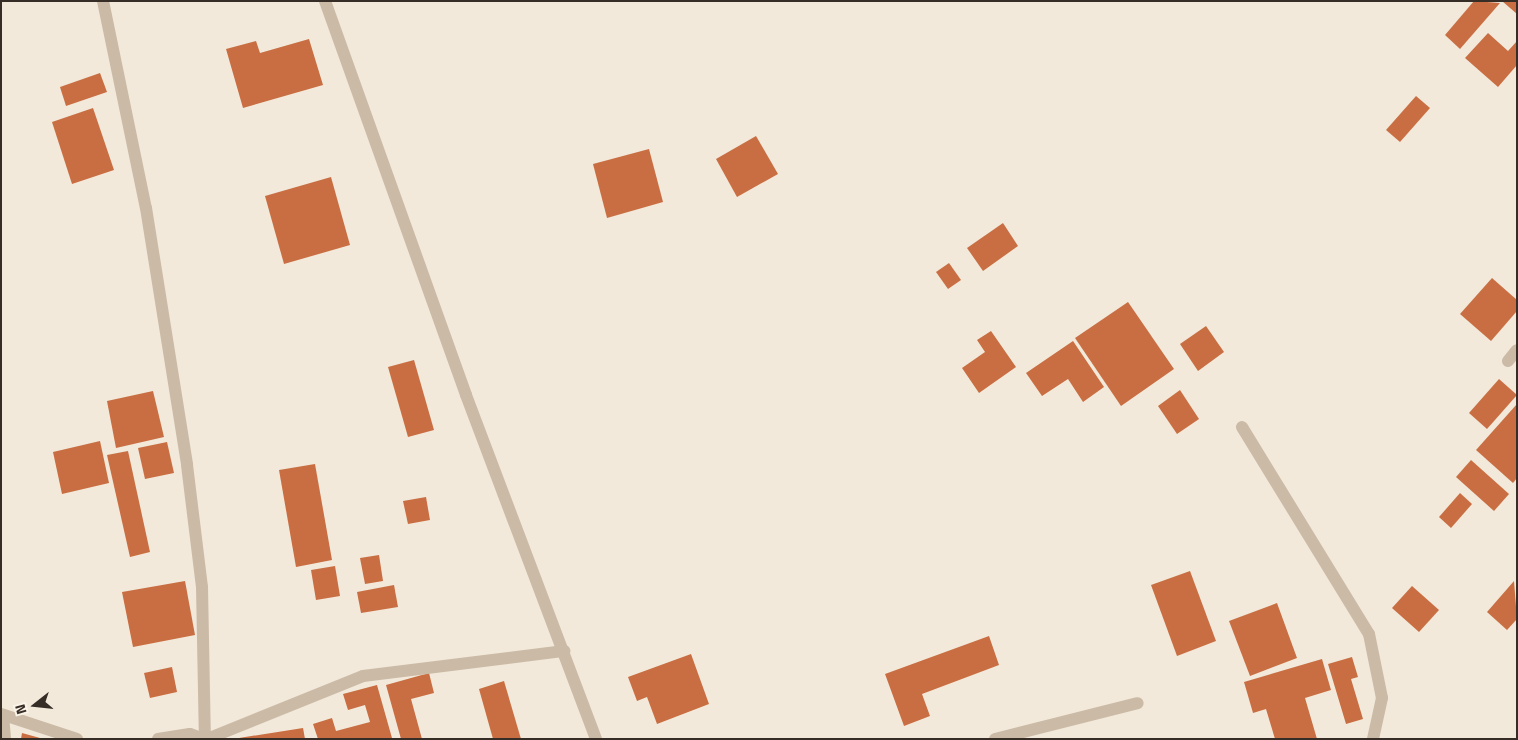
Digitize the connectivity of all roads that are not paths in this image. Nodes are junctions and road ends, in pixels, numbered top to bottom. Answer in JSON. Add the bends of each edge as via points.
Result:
{"nodes":[{"id":1,"x":103,"y":1,"type":"edge"},
{"id":2,"x":325,"y":1,"type":"edge"},
{"id":3,"x":1517,"y":350,"type":"edge"},
{"id":4,"x":1508,"y":361,"type":"dead end"},
{"id":5,"x":1242,"y":427,"type":"dead end"},
{"id":6,"x":564,"y":651,"type":"junction"},
{"id":7,"x":1138,"y":703,"type":"dead end"},
{"id":8,"x":2,"y":715,"type":"edge"},
{"id":9,"x":5,"y":739,"type":"edge"},
{"id":10,"x":76,"y":739,"type":"edge"},
{"id":11,"x":158,"y":739,"type":"edge"},
{"id":12,"x":206,"y":739,"type":"edge"},
{"id":13,"x":596,"y":739,"type":"edge"},
{"id":14,"x":994,"y":739,"type":"edge"},
{"id":15,"x":1374,"y":739,"type":"edge"}],
"edges":[{"from":1,"to":12,"type":"street","via":[[146,208],[183,437],[202,587]]},
{"from":2,"to":6,"type":"street","via":[[466,395]]},
{"from":3,"to":4,"type":"street"},
{"from":5,"to":15,"type":"street","via":[[1369,634],[1382,698]]},
{"from":6,"to":12,"type":"street","via":[[363,676]]},
{"from":6,"to":13,"type":"street"},
{"from":7,"to":14,"type":"street"},
{"from":8,"to":9,"type":"street"},
{"from":8,"to":10,"type":"street"},
{"from":11,"to":12,"type":"street","via":[[190,734]]}]}
